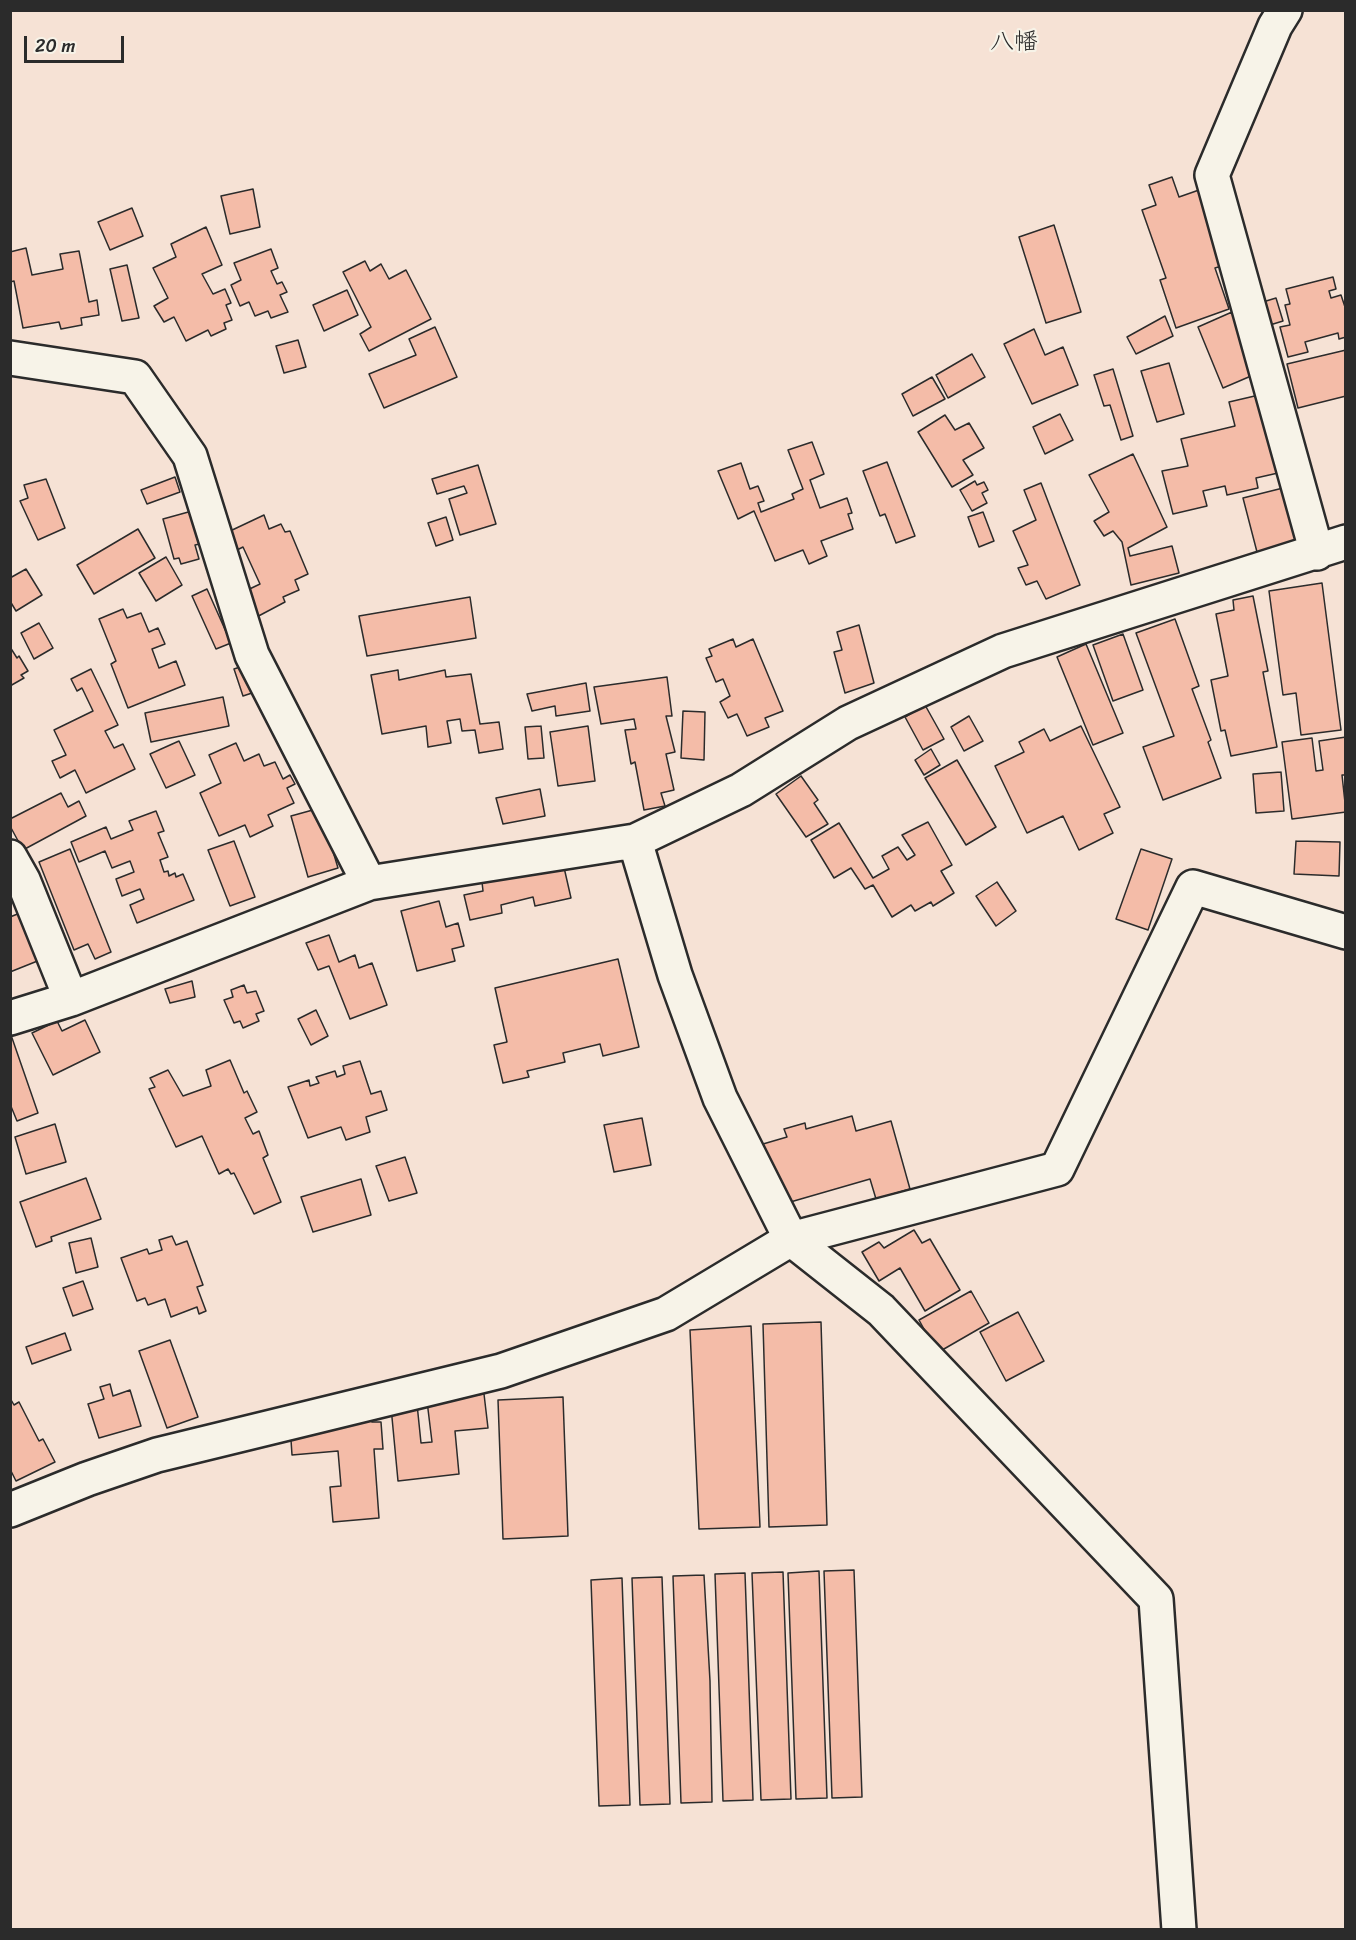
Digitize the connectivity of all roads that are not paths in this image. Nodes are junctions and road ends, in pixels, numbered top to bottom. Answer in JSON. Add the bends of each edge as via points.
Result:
{"nodes":[{"id":1,"x":1285,"y":10,"type":"edge"},
{"id":2,"x":10,"y":358,"type":"edge"},
{"id":3,"x":1331,"y":547,"type":"edge"},
{"id":4,"x":635,"y":841,"type":"junction"},
{"id":5,"x":10,"y":856,"type":"edge"},
{"id":6,"x":369,"y":884,"type":"junction"},
{"id":7,"x":1346,"y":932,"type":"edge"},
{"id":8,"x":71,"y":999,"type":"junction"},
{"id":9,"x":10,"y":1018,"type":"edge"},
{"id":10,"x":791,"y":1239,"type":"junction"},
{"id":11,"x":10,"y":1510,"type":"edge"},
{"id":12,"x":1179,"y":1929,"type":"edge"}],
"edges":[{"from":1,"to":3,"type":"street","via":[[1212,175]]},
{"from":2,"to":6,"type":"street","via":[[135,377],[190,456],[252,655]]},
{"from":3,"to":4,"type":"street","via":[[1003,651],[848,723],[741,790]]},
{"from":4,"to":6,"type":"street"},
{"from":4,"to":10,"type":"street","via":[[675,975],[720,1098]]},
{"from":5,"to":8,"type":"street"},
{"from":6,"to":8,"type":"street"},
{"from":7,"to":10,"type":"street","via":[[1192,886],[1057,1169]]},
{"from":8,"to":9,"type":"street"},
{"from":10,"to":11,"type":"street","via":[[666,1314],[501,1371],[157,1455]]},
{"from":10,"to":12,"type":"street","via":[[881,1310],[1156,1599]]}]}
